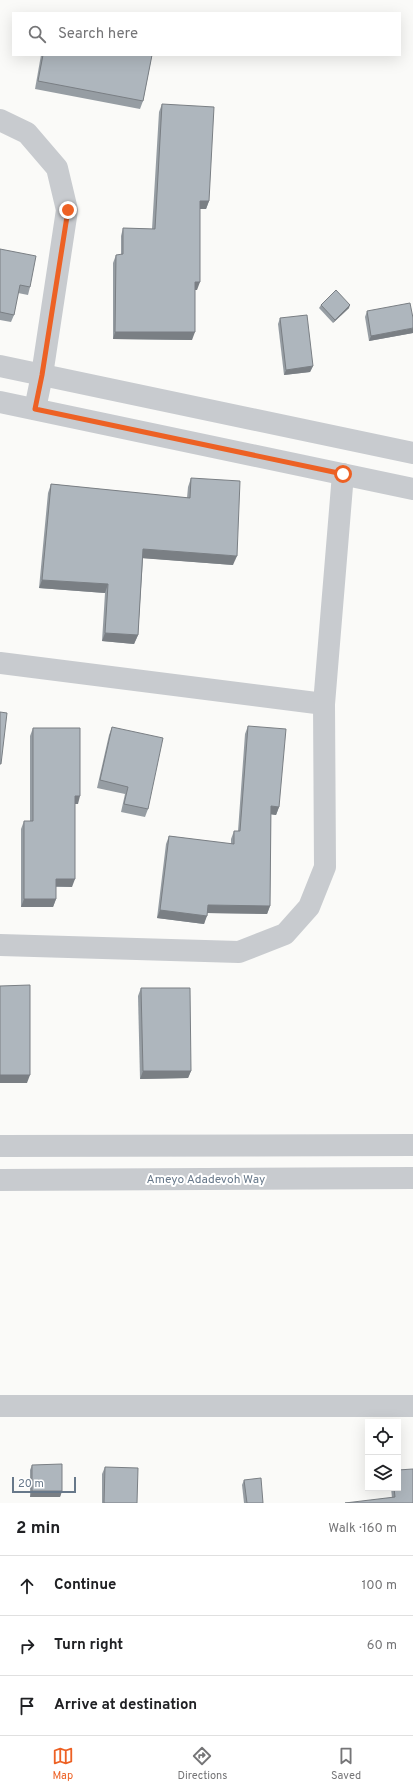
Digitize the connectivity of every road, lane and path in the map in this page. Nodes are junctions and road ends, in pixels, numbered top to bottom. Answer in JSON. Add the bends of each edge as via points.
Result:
{"nodes":[{"id":1,"x":0,"y":120,"type":"edge"},
{"id":2,"x":0,"y":366,"type":"edge"},
{"id":3,"x":42,"y":375,"type":"junction"},
{"id":4,"x":0,"y":402,"type":"edge"},
{"id":5,"x":35,"y":409,"type":"junction"},
{"id":6,"x":413,"y":453,"type":"edge"},
{"id":7,"x":343,"y":474,"type":"junction"},
{"id":8,"x":413,"y":489,"type":"edge"},
{"id":9,"x":0,"y":663,"type":"edge"},
{"id":10,"x":324,"y":704,"type":"junction"},
{"id":11,"x":0,"y":945,"type":"edge"},
{"id":12,"x":413,"y":1145,"type":"edge"},
{"id":13,"x":0,"y":1146,"type":"edge"},
{"id":14,"x":413,"y":1178,"type":"edge"},
{"id":15,"x":0,"y":1180,"type":"edge"},
{"id":16,"x":0,"y":1406,"type":"edge"},
{"id":17,"x":413,"y":1406,"type":"edge"}],
"edges":[{"from":1,"to":3,"type":"street","via":[[27,133],[57,168],[68,210]]},
{"from":2,"to":3,"type":"street"},
{"from":3,"to":5,"type":"street"},
{"from":3,"to":6,"type":"street"},
{"from":4,"to":5,"type":"street"},
{"from":5,"to":7,"type":"street"},
{"from":7,"to":8,"type":"street"},
{"from":7,"to":10,"type":"street"},
{"from":9,"to":10,"type":"street"},
{"from":10,"to":11,"type":"street","via":[[325,867],[309,907],[285,934],[239,952]]},
{"from":12,"to":13,"type":"street"},
{"from":14,"to":15,"type":"street","name":"Ameyo Adadevoh Way"},
{"from":16,"to":17,"type":"street"}]}
